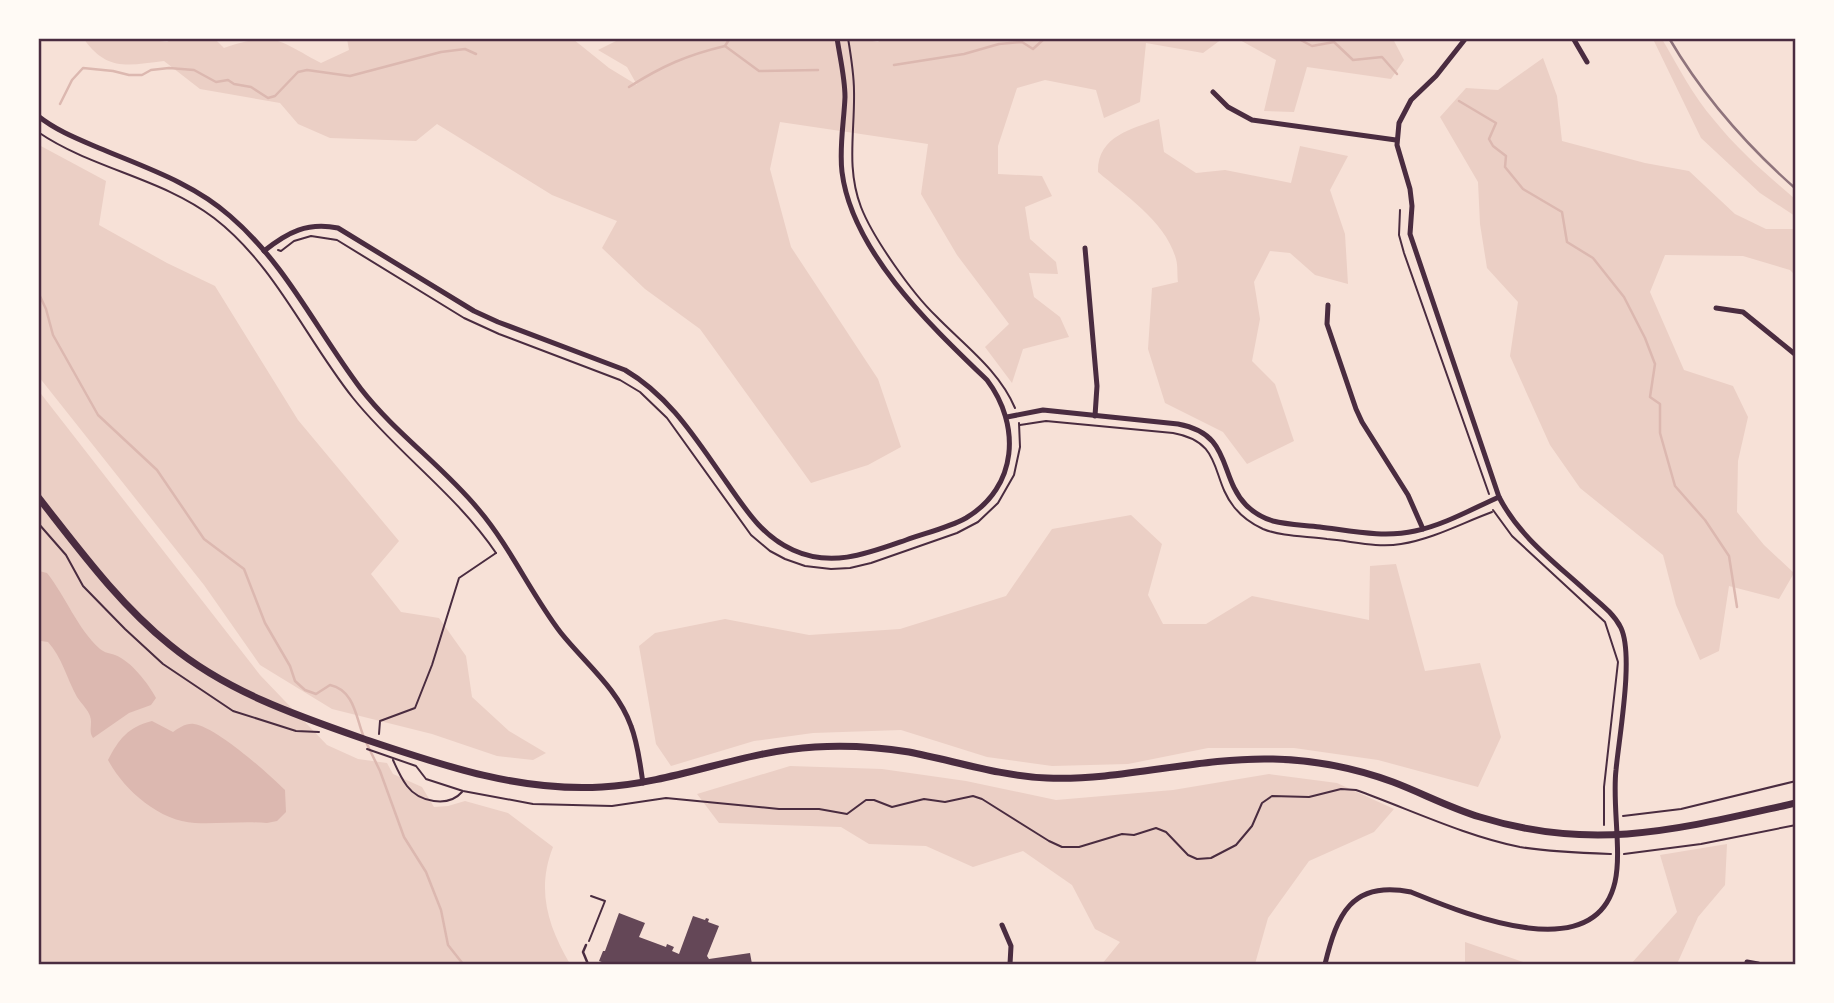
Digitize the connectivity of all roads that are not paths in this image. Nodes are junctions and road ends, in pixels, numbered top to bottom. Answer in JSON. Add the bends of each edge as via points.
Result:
{"nodes":[{"id":1,"x":838,"y":38,"type":"edge"},
{"id":2,"x":1466,"y":38,"type":"edge"},
{"id":3,"x":1573,"y":38,"type":"edge"},
{"id":4,"x":1587,"y":62,"type":"dead end"},
{"id":5,"x":1213,"y":92,"type":"dead end"},
{"id":6,"x":38,"y":116,"type":"edge"},
{"id":7,"x":1396,"y":140,"type":"junction"},
{"id":8,"x":1085,"y":248,"type":"dead end"},
{"id":9,"x":264,"y":251,"type":"junction"},
{"id":10,"x":1328,"y":305,"type":"dead end"},
{"id":11,"x":1716,"y":308,"type":"dead end"},
{"id":12,"x":1796,"y":355,"type":"edge"},
{"id":13,"x":1095,"y":416,"type":"junction"},
{"id":14,"x":1007,"y":417,"type":"junction"},
{"id":15,"x":38,"y":497,"type":"edge"},
{"id":16,"x":1499,"y":497,"type":"junction"},
{"id":17,"x":1423,"y":529,"type":"junction"},
{"id":18,"x":643,"y":783,"type":"junction"},
{"id":19,"x":1796,"y":803,"type":"edge"},
{"id":20,"x":1616,"y":835,"type":"junction"},
{"id":21,"x":1002,"y":925,"type":"dead end"},
{"id":22,"x":587,"y":945,"type":"road end"},
{"id":23,"x":1747,"y":962,"type":"dead end"},
{"id":24,"x":588,"y":964,"type":"edge"},
{"id":25,"x":1010,"y":964,"type":"edge"},
{"id":26,"x":1325,"y":964,"type":"edge"},
{"id":27,"x":1758,"y":964,"type":"edge"}],
"edges":[{"from":1,"to":14,"type":"street","via":[[845,94],[842,171],[856,220],[915,309],[986,380]]},
{"from":2,"to":7,"type":"street","via":[[1410,100]]},
{"from":3,"to":4,"type":"street"},
{"from":5,"to":7,"type":"street","via":[[1252,120]]},
{"from":6,"to":9,"type":"street","via":[[64,133],[191,188],[230,215]]},
{"from":7,"to":16,"type":"street","via":[[1410,189],[1412,244]]},
{"from":8,"to":13,"type":"street"},
{"from":9,"to":14,"type":"street","via":[[304,227],[338,228],[474,311],[632,374],[668,403],[753,521],[784,546],[811,556],[865,555],[966,517],[990,497],[1004,474],[1010,444]]},
{"from":9,"to":18,"type":"street","via":[[380,411],[479,509],[561,633],[614,695],[633,731]]},
{"from":10,"to":17,"type":"street","via":[[1327,324],[1356,409]]},
{"from":11,"to":12,"type":"street","via":[[1744,312]]},
{"from":13,"to":14,"type":"street","via":[[1043,410]]},
{"from":13,"to":17,"type":"street","via":[[1178,424],[1204,434],[1223,455],[1239,496],[1254,512],[1275,522],[1391,536]]},
{"from":15,"to":18,"type":"main road","via":[[130,609],[172,647],[242,691],[398,751],[513,782],[571,788]]},
{"from":16,"to":17,"type":"street"},
{"from":16,"to":20,"type":"street","via":[[1527,538],[1611,614],[1624,638],[1627,662],[1614,784]]},
{"from":18,"to":20,"type":"main road","via":[[774,751],[833,746],[892,750],[991,772],[1052,778],[1104,776],[1212,761],[1278,759],[1372,775],[1507,824],[1561,834]]},
{"from":19,"to":20,"type":"main road","via":[[1670,831]]},
{"from":20,"to":26,"type":"street","via":[[1616,873],[1610,896],[1597,913],[1577,926],[1529,927],[1464,911],[1411,891],[1387,889],[1365,895],[1344,911],[1333,931]]},
{"from":21,"to":25,"type":"street","via":[[1011,947]]},
{"from":22,"to":24,"type":"lane","via":[[583,952]]},
{"from":23,"to":27,"type":"street"}]}
